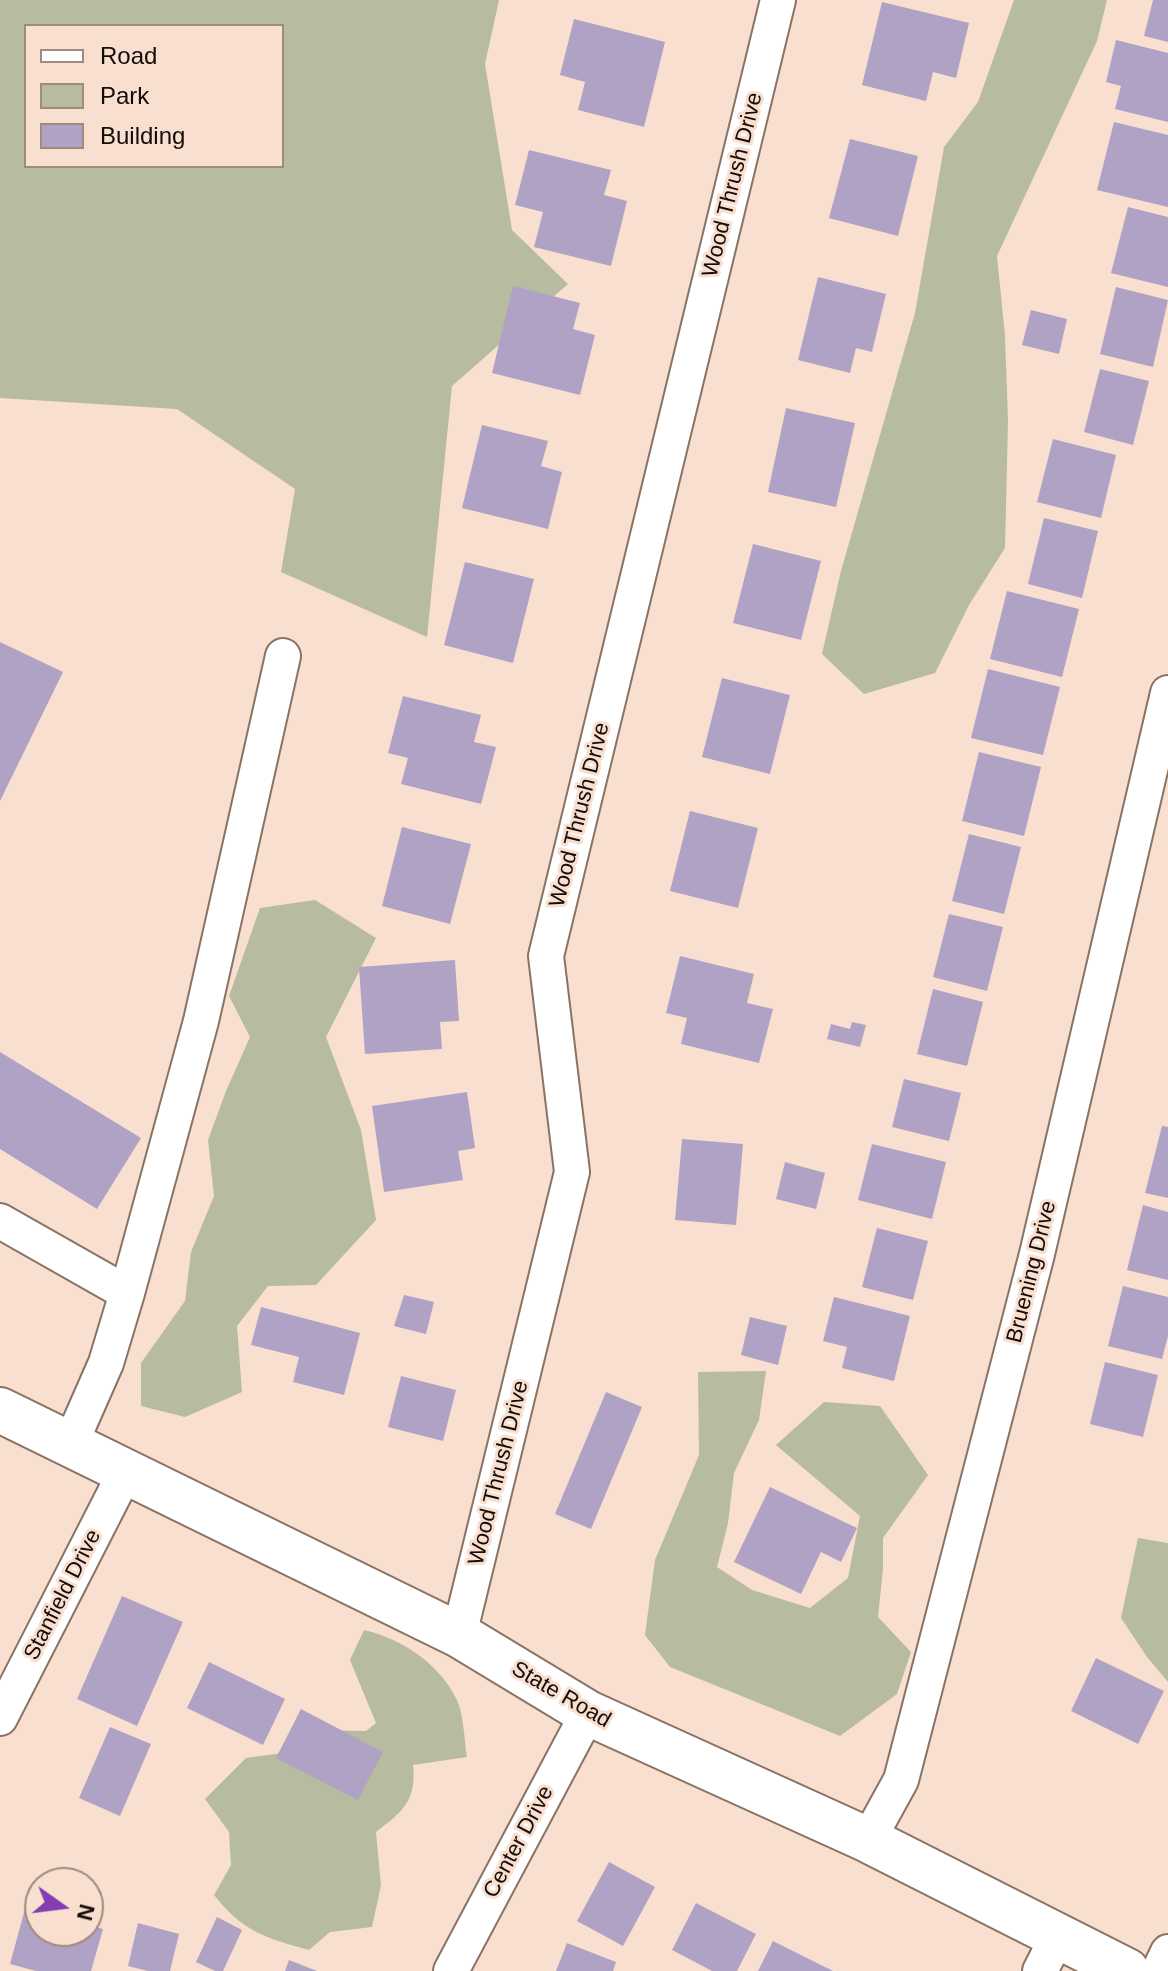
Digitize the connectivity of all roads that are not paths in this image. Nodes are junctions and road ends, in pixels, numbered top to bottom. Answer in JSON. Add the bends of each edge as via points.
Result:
{"nodes":[{"id":1,"x":778,"y":0,"type":"edge"},
{"id":2,"x":283,"y":656,"type":"dead end"},
{"id":3,"x":1168,"y":693,"type":"edge"},
{"id":4,"x":0,"y":1221,"type":"edge"},
{"id":5,"x":127,"y":1293,"type":"junction"},
{"id":6,"x":0,"y":1410,"type":"edge"},
{"id":7,"x":70,"y":1445,"type":"junction"},
{"id":8,"x":125,"y":1473,"type":"junction"},
{"id":9,"x":459,"y":1635,"type":"junction"},
{"id":10,"x":588,"y":1713,"type":"junction"},
{"id":11,"x":0,"y":1718,"type":"edge"},
{"id":12,"x":868,"y":1840,"type":"junction"},
{"id":13,"x":1168,"y":1952,"type":"edge"},
{"id":14,"x":1049,"y":1953,"type":"edge"},
{"id":15,"x":451,"y":1971,"type":"edge"},
{"id":16,"x":1127,"y":1971,"type":"edge"},
{"id":17,"x":1159,"y":1971,"type":"edge"}],
"edges":[{"from":1,"to":9,"type":"street","name":"Wood Thrush Drive","via":[[546,956],[572,1172]]},
{"from":2,"to":5,"type":"street","via":[[201,1021]]},
{"from":3,"to":12,"type":"street","name":"Bruening Drive","via":[[1037,1254],[901,1780]]},
{"from":4,"to":5,"type":"street"},
{"from":5,"to":7,"type":"street","via":[[106,1363]]},
{"from":6,"to":7,"type":"main road","name":"State Road"},
{"from":7,"to":8,"type":"main road","name":"State Road"},
{"from":8,"to":9,"type":"main road","name":"State Road"},
{"from":8,"to":11,"type":"street","name":"Stanfield Drive"},
{"from":9,"to":10,"type":"main road","name":"State Road"},
{"from":10,"to":12,"type":"main road","name":"State Road"},
{"from":10,"to":15,"type":"street","name":"Center Drive"},
{"from":12,"to":14,"type":"main road","name":"State Road"},
{"from":13,"to":17,"type":"street"},
{"from":14,"to":16,"type":"main road","name":"State Road"}]}
